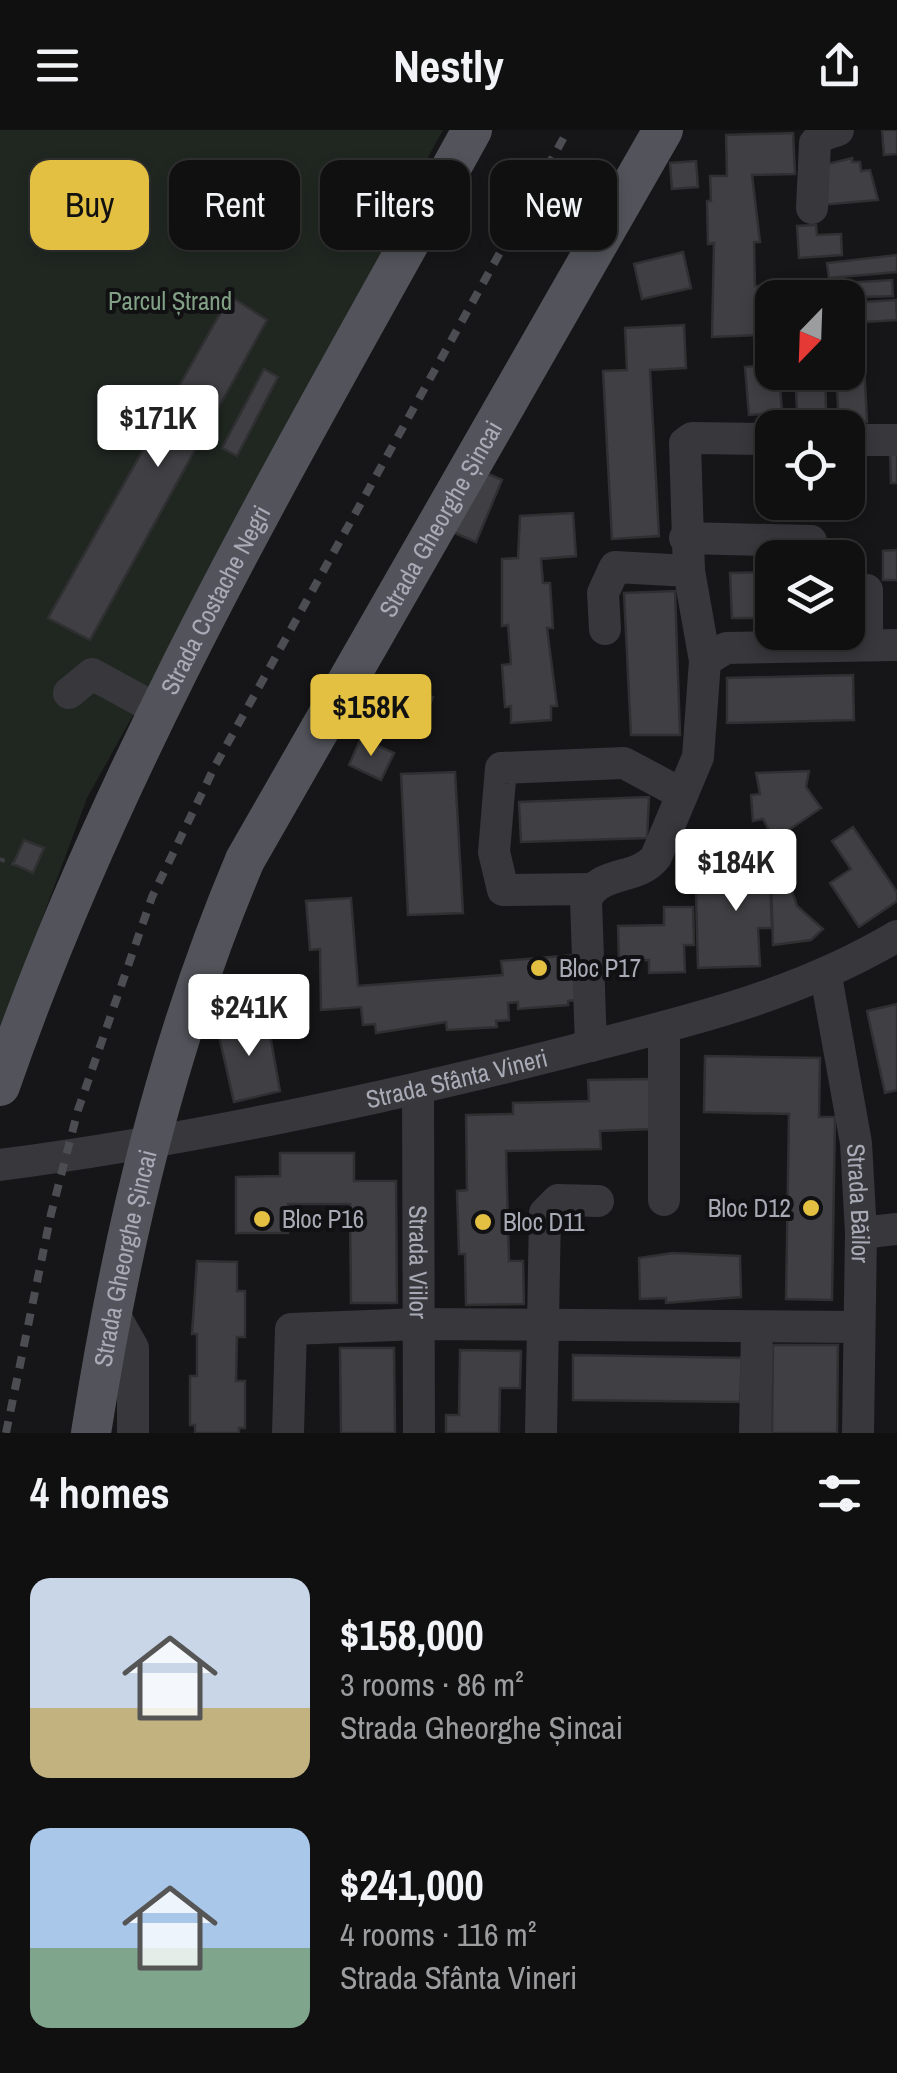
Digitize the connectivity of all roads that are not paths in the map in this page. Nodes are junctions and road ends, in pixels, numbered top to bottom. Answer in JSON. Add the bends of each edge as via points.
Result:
{"nodes":[{"id":1,"x":472,"y":130,"type":"edge"},
{"id":2,"x":664,"y":130,"type":"edge"},
{"id":3,"x":838,"y":130,"type":"edge"},
{"id":4,"x":812,"y":208,"type":"dead end"},
{"id":5,"x":755,"y":439,"type":"edge"},
{"id":6,"x":865,"y":440,"type":"edge"},
{"id":7,"x":897,"y":440,"type":"edge"},
{"id":8,"x":685,"y":538,"type":"junction"},
{"id":9,"x":769,"y":540,"type":"edge"},
{"id":10,"x":689,"y":571,"type":"junction"},
{"id":11,"x":867,"y":590,"type":"dead end"},
{"id":12,"x":604,"y":629,"type":"dead end"},
{"id":13,"x":882,"y":645,"type":"edge"},
{"id":14,"x":705,"y":661,"type":"junction"},
{"id":15,"x":89,"y":672,"type":"dead end"},
{"id":16,"x":156,"y":709,"type":"junction"},
{"id":17,"x":680,"y":793,"type":"junction"},
{"id":18,"x":590,"y":889,"type":"junction"},
{"id":19,"x":897,"y":936,"type":"edge"},
{"id":20,"x":826,"y":976,"type":"junction"},
{"id":21,"x":664,"y":1026,"type":"junction"},
{"id":22,"x":590,"y":1046,"type":"junction"},
{"id":23,"x":0,"y":1086,"type":"edge"},
{"id":24,"x":418,"y":1090,"type":"junction"},
{"id":25,"x":148,"y":1145,"type":"junction"},
{"id":26,"x":0,"y":1165,"type":"edge"},
{"id":27,"x":598,"y":1200,"type":"dead end"},
{"id":28,"x":664,"y":1200,"type":"dead end"},
{"id":29,"x":897,"y":1229,"type":"edge"},
{"id":30,"x":861,"y":1233,"type":"junction"},
{"id":31,"x":112,"y":1310,"type":"junction"},
{"id":32,"x":420,"y":1324,"type":"junction"},
{"id":33,"x":541,"y":1325,"type":"junction"},
{"id":34,"x":757,"y":1327,"type":"junction"},
{"id":35,"x":859,"y":1328,"type":"junction"},
{"id":36,"x":91,"y":1433,"type":"edge"},
{"id":37,"x":133,"y":1433,"type":"edge"},
{"id":38,"x":288,"y":1433,"type":"edge"},
{"id":39,"x":419,"y":1433,"type":"edge"},
{"id":40,"x":541,"y":1433,"type":"edge"},
{"id":41,"x":755,"y":1433,"type":"edge"},
{"id":42,"x":858,"y":1433,"type":"edge"}],
"edges":[{"from":1,"to":16,"type":"main road","name":"Strada Costache Negri"},
{"from":2,"to":25,"type":"main road","name":"Strada Gheorghe Șincai","via":[[244,860],[192,993]]},
{"from":3,"to":4,"type":"street","via":[[816,143]]},
{"from":5,"to":8,"type":"street","via":[[685,443]]},
{"from":6,"to":7,"type":"street"},
{"from":8,"to":9,"type":"street"},
{"from":8,"to":10,"type":"street"},
{"from":10,"to":12,"type":"street","via":[[615,567],[603,593]]},
{"from":10,"to":14,"type":"street"},
{"from":11,"to":13,"type":"street"},
{"from":13,"to":14,"type":"street","via":[[726,648]]},
{"from":14,"to":17,"type":"street","via":[[698,756]]},
{"from":15,"to":16,"type":"street"},
{"from":16,"to":23,"type":"main road","name":"Strada Costache Negri"},
{"from":17,"to":18,"type":"street","via":[[646,870]]},
{"from":17,"to":18,"type":"street","via":[[624,763],[502,768],[494,852],[503,890]]},
{"from":18,"to":22,"type":"street"},
{"from":19,"to":20,"type":"street","name":"Strada Sfânta Vineri"},
{"from":20,"to":21,"type":"street","name":"Strada Sfânta Vineri"},
{"from":20,"to":30,"type":"street","name":"Strada Băilor","via":[[856,1143]]},
{"from":21,"to":22,"type":"street","name":"Strada Sfânta Vineri"},
{"from":21,"to":28,"type":"street"},
{"from":22,"to":24,"type":"street","name":"Strada Sfânta Vineri"},
{"from":24,"to":25,"type":"street","name":"Strada Sfânta Vineri"},
{"from":24,"to":32,"type":"street","name":"Strada Viilor"},
{"from":25,"to":26,"type":"street","name":"Strada Sfânta Vineri"},
{"from":25,"to":31,"type":"main road","name":"Strada Gheorghe Șincai"},
{"from":27,"to":33,"type":"street","via":[[558,1200],[545,1212]]},
{"from":29,"to":30,"type":"street"},
{"from":30,"to":35,"type":"street","name":"Strada Băilor"},
{"from":31,"to":36,"type":"main road","name":"Strada Gheorghe Șincai"},
{"from":31,"to":37,"type":"street","via":[[133,1348]]},
{"from":32,"to":33,"type":"street"},
{"from":32,"to":38,"type":"street","via":[[291,1329]]},
{"from":32,"to":39,"type":"street","name":"Strada Viilor"},
{"from":33,"to":34,"type":"street"},
{"from":33,"to":40,"type":"street"},
{"from":34,"to":35,"type":"street"},
{"from":34,"to":41,"type":"street"},
{"from":35,"to":42,"type":"street","name":"Strada Băilor"}]}
